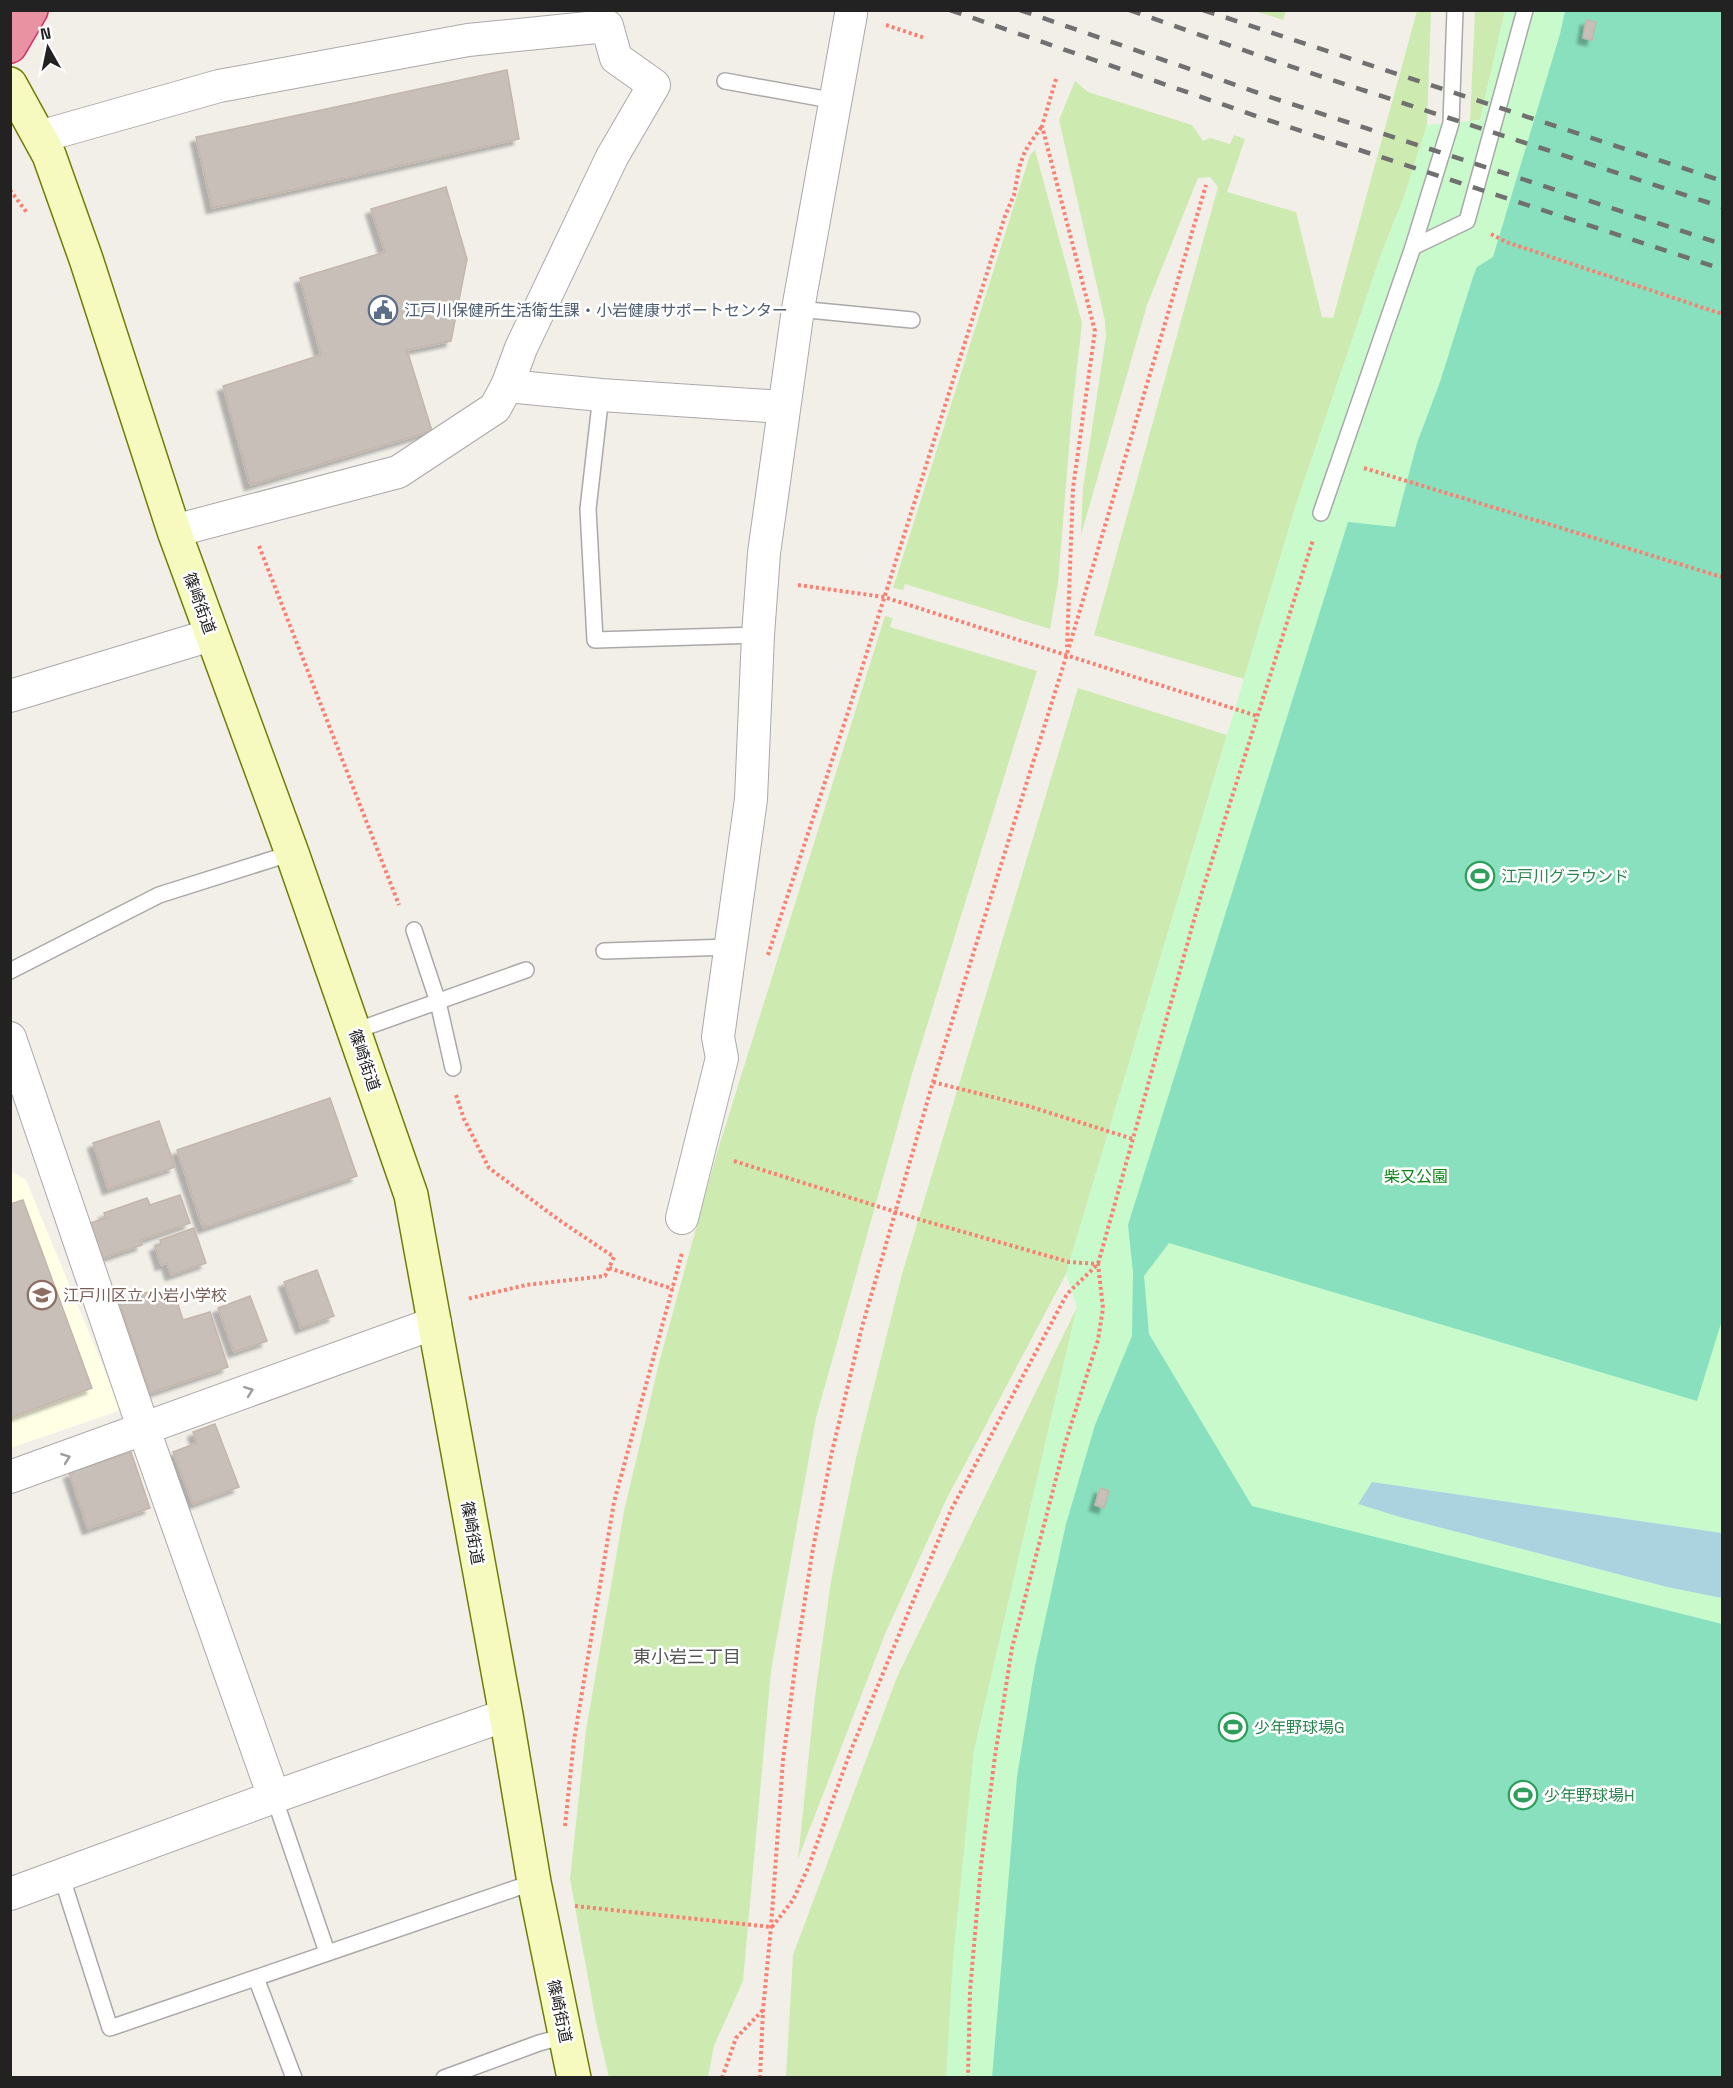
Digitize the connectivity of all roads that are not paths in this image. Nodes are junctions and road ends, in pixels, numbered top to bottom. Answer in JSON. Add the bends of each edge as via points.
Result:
{"nodes":[{"id":1,"x":31,"y":10,"type":"edge"},
{"id":2,"x":1455,"y":10,"type":"edge"},
{"id":3,"x":1525,"y":10,"type":"edge"},
{"id":4,"x":851,"y":14,"type":"dead end"},
{"id":5,"x":602,"y":19,"type":"edge"},
{"id":6,"x":10,"y":46,"type":"edge"},
{"id":7,"x":725,"y":81,"type":"dead end"},
{"id":8,"x":10,"y":84,"type":"edge"},
{"id":9,"x":836,"y":101,"type":"junction"},
{"id":10,"x":39,"y":137,"type":"junction"},
{"id":11,"x":1413,"y":247,"type":"junction"},
{"id":12,"x":798,"y":309,"type":"junction"},
{"id":13,"x":912,"y":320,"type":"dead end"},
{"id":14,"x":507,"y":386,"type":"junction"},
{"id":15,"x":602,"y":396,"type":"junction"},
{"id":16,"x":783,"y":407,"type":"junction"},
{"id":17,"x":1321,"y":513,"type":"road end"},
{"id":18,"x":174,"y":531,"type":"junction"},
{"id":19,"x":211,"y":635,"type":"junction"},
{"id":20,"x":758,"y":635,"type":"junction"},
{"id":21,"x":10,"y":696,"type":"edge"},
{"id":22,"x":292,"y":853,"type":"junction"},
{"id":23,"x":414,"y":930,"type":"road end"},
{"id":24,"x":730,"y":947,"type":"junction"},
{"id":25,"x":604,"y":951,"type":"dead end"},
{"id":26,"x":526,"y":970,"type":"dead end"},
{"id":27,"x":10,"y":971,"type":"edge"},
{"id":28,"x":438,"y":1002,"type":"junction"},
{"id":29,"x":355,"y":1031,"type":"junction"},
{"id":30,"x":10,"y":1038,"type":"edge"},
{"id":31,"x":453,"y":1068,"type":"road end"},
{"id":32,"x":683,"y":1231,"type":"road end"},
{"id":33,"x":446,"y":1312,"type":"junction"},
{"id":34,"x":144,"y":1430,"type":"junction"},
{"id":35,"x":10,"y":1477,"type":"edge"},
{"id":36,"x":506,"y":1715,"type":"junction"},
{"id":37,"x":274,"y":1797,"type":"junction"},
{"id":38,"x":61,"y":1875,"type":"junction"},
{"id":39,"x":534,"y":1882,"type":"junction"},
{"id":40,"x":10,"y":1894,"type":"edge"},
{"id":41,"x":327,"y":1952,"type":"junction"},
{"id":42,"x":256,"y":1978,"type":"junction"},
{"id":43,"x":566,"y":2036,"type":"junction"},
{"id":44,"x":294,"y":2078,"type":"edge"},
{"id":45,"x":444,"y":2078,"type":"edge"},
{"id":46,"x":574,"y":2078,"type":"edge"}],
"edges":[{"from":1,"to":6,"type":"highway"},
{"from":2,"to":11,"type":"lane","via":[[1451,123]]},
{"from":3,"to":11,"type":"lane","via":[[1467,220]]},
{"from":4,"to":9,"type":"street"},
{"from":5,"to":10,"type":"street","via":[[219,86]]},
{"from":5,"to":14,"type":"street","via":[[616,58],[654,85],[612,157],[521,348]]},
{"from":7,"to":9,"type":"lane"},
{"from":8,"to":10,"type":"main road","name":"篠崎街道"},
{"from":9,"to":12,"type":"street"},
{"from":10,"to":18,"type":"main road","name":"篠崎街道","via":[[86,259]]},
{"from":11,"to":17,"type":"lane"},
{"from":12,"to":13,"type":"lane"},
{"from":12,"to":16,"type":"street"},
{"from":14,"to":15,"type":"street"},
{"from":14,"to":18,"type":"street","via":[[495,408],[398,472]]},
{"from":15,"to":16,"type":"street"},
{"from":15,"to":20,"type":"lane","via":[[588,509],[595,640]]},
{"from":16,"to":20,"type":"street"},
{"from":18,"to":19,"type":"main road","name":"篠崎街道"},
{"from":19,"to":21,"type":"street"},
{"from":19,"to":22,"type":"main road","name":"篠崎街道"},
{"from":20,"to":24,"type":"street","via":[[751,799]]},
{"from":22,"to":27,"type":"lane","via":[[159,895]]},
{"from":22,"to":29,"type":"main road","name":"篠崎街道"},
{"from":23,"to":28,"type":"lane"},
{"from":24,"to":25,"type":"lane"},
{"from":24,"to":32,"type":"street","via":[[718,1037],[722,1058]]},
{"from":26,"to":28,"type":"lane"},
{"from":28,"to":29,"type":"lane"},
{"from":28,"to":31,"type":"lane"},
{"from":29,"to":33,"type":"main road","name":"篠崎街道"},
{"from":30,"to":34,"type":"street"},
{"from":34,"to":33,"type":"street","one_way":true},
{"from":33,"to":36,"type":"main road","name":"篠崎街道"},
{"from":35,"to":34,"type":"street","one_way":true},
{"from":34,"to":37,"type":"street"},
{"from":36,"to":37,"type":"street"},
{"from":36,"to":39,"type":"main road","name":"篠崎街道"},
{"from":37,"to":38,"type":"street"},
{"from":37,"to":41,"type":"lane"},
{"from":38,"to":40,"type":"street"},
{"from":38,"to":42,"type":"lane","via":[[110,2028]]},
{"from":39,"to":41,"type":"lane"},
{"from":39,"to":43,"type":"main road","name":"篠崎街道"},
{"from":41,"to":42,"type":"lane"},
{"from":42,"to":44,"type":"lane"},
{"from":43,"to":45,"type":"lane"},
{"from":43,"to":46,"type":"main road","name":"篠崎街道"}]}
